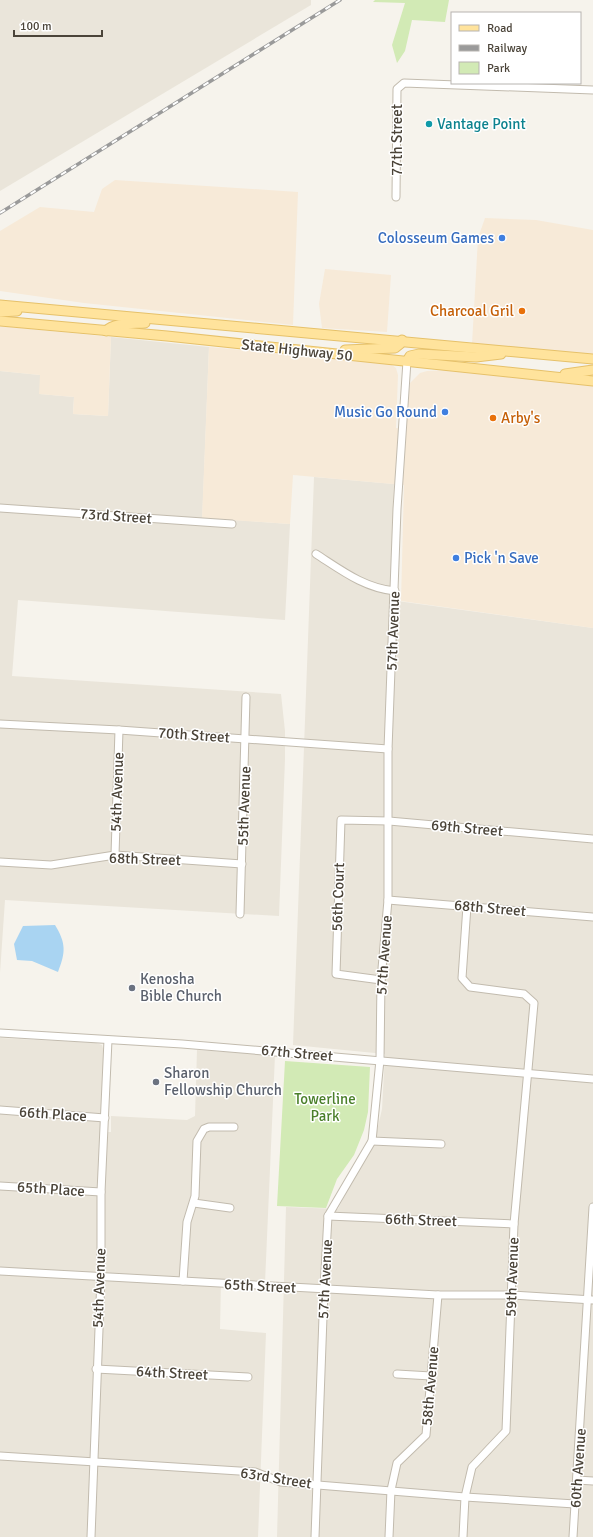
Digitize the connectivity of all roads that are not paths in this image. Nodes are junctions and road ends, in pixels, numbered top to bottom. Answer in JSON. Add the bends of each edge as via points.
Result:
{"nodes":[{"id":1,"x":593,"y":90,"type":"edge"},
{"id":2,"x":396,"y":197,"type":"dead end"},
{"id":3,"x":0,"y":305,"type":"edge"},
{"id":4,"x":36,"y":309,"type":"junction"},
{"id":5,"x":0,"y":312,"type":"edge"},
{"id":6,"x":0,"y":321,"type":"edge"},
{"id":7,"x":164,"y":321,"type":"junction"},
{"id":8,"x":106,"y":331,"type":"junction"},
{"id":9,"x":402,"y":340,"type":"junction"},
{"id":10,"x":298,"y":350,"type":"junction"},
{"id":11,"x":523,"y":352,"type":"junction"},
{"id":12,"x":593,"y":359,"type":"edge"},
{"id":13,"x":407,"y":361,"type":"junction"},
{"id":14,"x":593,"y":370,"type":"edge"},
{"id":15,"x":549,"y":376,"type":"junction"},
{"id":16,"x":593,"y":381,"type":"edge"},
{"id":17,"x":0,"y":508,"type":"edge"},
{"id":18,"x":232,"y":524,"type":"dead end"},
{"id":19,"x":316,"y":554,"type":"dead end"},
{"id":20,"x":394,"y":591,"type":"junction"},
{"id":21,"x":246,"y":697,"type":"dead end"},
{"id":22,"x":0,"y":724,"type":"edge"},
{"id":23,"x":119,"y":730,"type":"junction"},
{"id":24,"x":246,"y":738,"type":"junction"},
{"id":25,"x":388,"y":749,"type":"junction"},
{"id":26,"x":341,"y":820,"type":"joint"},
{"id":27,"x":389,"y":821,"type":"junction"},
{"id":28,"x":593,"y":839,"type":"edge"},
{"id":29,"x":115,"y":855,"type":"junction"},
{"id":30,"x":0,"y":862,"type":"edge"},
{"id":31,"x":242,"y":864,"type":"junction"},
{"id":32,"x":388,"y":900,"type":"junction"},
{"id":33,"x":467,"y":906,"type":"junction"},
{"id":34,"x":240,"y":914,"type":"dead end"},
{"id":35,"x":593,"y":918,"type":"edge"},
{"id":36,"x":381,"y":980,"type":"junction"},
{"id":37,"x":0,"y":1033,"type":"edge"},
{"id":38,"x":108,"y":1040,"type":"junction"},
{"id":39,"x":380,"y":1060,"type":"junction"},
{"id":40,"x":527,"y":1072,"type":"junction"},
{"id":41,"x":593,"y":1079,"type":"edge"},
{"id":42,"x":0,"y":1110,"type":"edge"},
{"id":43,"x":105,"y":1118,"type":"junction"},
{"id":44,"x":234,"y":1127,"type":"dead end"},
{"id":45,"x":372,"y":1141,"type":"junction"},
{"id":46,"x":441,"y":1144,"type":"dead end"},
{"id":47,"x":0,"y":1186,"type":"edge"},
{"id":48,"x":101,"y":1192,"type":"junction"},
{"id":49,"x":194,"y":1203,"type":"junction"},
{"id":50,"x":593,"y":1207,"type":"edge"},
{"id":51,"x":230,"y":1208,"type":"dead end"},
{"id":52,"x":328,"y":1216,"type":"junction"},
{"id":53,"x":514,"y":1224,"type":"junction"},
{"id":54,"x":0,"y":1271,"type":"edge"},
{"id":55,"x":101,"y":1277,"type":"junction"},
{"id":56,"x":183,"y":1281,"type":"junction"},
{"id":57,"x":324,"y":1289,"type":"junction"},
{"id":58,"x":438,"y":1295,"type":"junction"},
{"id":59,"x":512,"y":1295,"type":"junction"},
{"id":60,"x":590,"y":1300,"type":"edge"},
{"id":61,"x":96,"y":1369,"type":"junction"},
{"id":62,"x":397,"y":1374,"type":"dead end"},
{"id":63,"x":431,"y":1376,"type":"junction"},
{"id":64,"x":248,"y":1377,"type":"dead end"},
{"id":65,"x":0,"y":1456,"type":"edge"},
{"id":66,"x":94,"y":1462,"type":"junction"},
{"id":67,"x":577,"y":1480,"type":"junction"},
{"id":68,"x":593,"y":1481,"type":"edge"},
{"id":69,"x":318,"y":1485,"type":"junction"},
{"id":70,"x":391,"y":1490,"type":"junction"},
{"id":71,"x":465,"y":1497,"type":"junction"},
{"id":72,"x":575,"y":1504,"type":"junction"},
{"id":73,"x":91,"y":1537,"type":"edge"},
{"id":74,"x":315,"y":1537,"type":"edge"},
{"id":75,"x":388,"y":1537,"type":"edge"},
{"id":76,"x":463,"y":1537,"type":"edge"},
{"id":77,"x":573,"y":1537,"type":"edge"}],
"edges":[{"from":1,"to":2,"type":"street","name":"77th Street","via":[[404,83],[397,89]]},
{"from":3,"to":4,"type":"main road","name":"State Highway 50"},
{"from":4,"to":5,"type":"main road"},
{"from":4,"to":7,"type":"main road","name":"State Highway 50"},
{"from":6,"to":8,"type":"main road","name":"State Highway 50"},
{"from":7,"to":8,"type":"main road","via":[[115,325]]},
{"from":7,"to":9,"type":"main road","name":"State Highway 50"},
{"from":8,"to":10,"type":"main road","name":"State Highway 50"},
{"from":9,"to":10,"type":"main road","via":[[395,348],[382,350]]},
{"from":9,"to":11,"type":"main road","name":"State Highway 50"},
{"from":10,"to":13,"type":"main road","name":"State Highway 50"},
{"from":11,"to":12,"type":"main road","name":"State Highway 50"},
{"from":11,"to":13,"type":"main road","via":[[476,357],[419,354],[410,356]]},
{"from":13,"to":15,"type":"main road","name":"State Highway 50"},
{"from":13,"to":20,"type":"street","name":"57th Avenue"},
{"from":14,"to":15,"type":"main road"},
{"from":15,"to":16,"type":"main road","name":"State Highway 50"},
{"from":17,"to":18,"type":"street","name":"73rd Street"},
{"from":19,"to":20,"type":"street","via":[[354,579],[376,588]]},
{"from":20,"to":25,"type":"street","name":"57th Avenue"},
{"from":21,"to":24,"type":"street","name":"55th Avenue"},
{"from":22,"to":23,"type":"street","name":"70th Street"},
{"from":23,"to":24,"type":"street","name":"70th Street"},
{"from":23,"to":29,"type":"street","name":"54th Avenue"},
{"from":24,"to":25,"type":"street","name":"70th Street"},
{"from":24,"to":31,"type":"street","name":"55th Avenue"},
{"from":25,"to":27,"type":"street","name":"57th Avenue"},
{"from":26,"to":27,"type":"street","name":"69th Street"},
{"from":26,"to":36,"type":"street","name":"56th Court","via":[[336,974]]},
{"from":27,"to":28,"type":"street","name":"69th Street"},
{"from":27,"to":32,"type":"street","name":"57th Avenue"},
{"from":29,"to":30,"type":"street","name":"68th Street","via":[[52,865]]},
{"from":29,"to":31,"type":"street","name":"68th Street"},
{"from":31,"to":34,"type":"street","name":"55th Avenue"},
{"from":32,"to":33,"type":"street","name":"68th Street"},
{"from":32,"to":36,"type":"street","name":"57th Avenue"},
{"from":33,"to":35,"type":"street","name":"68th Street"},
{"from":33,"to":40,"type":"street","name":"59th Avenue","via":[[462,978],[470,987],[524,994],[534,1003]]},
{"from":36,"to":39,"type":"street","name":"57th Avenue"},
{"from":37,"to":38,"type":"street","name":"67th Street"},
{"from":38,"to":39,"type":"street","name":"67th Street"},
{"from":38,"to":43,"type":"street","name":"54th Avenue"},
{"from":39,"to":40,"type":"street","name":"67th Street"},
{"from":39,"to":45,"type":"street","name":"57th Avenue"},
{"from":40,"to":41,"type":"street","name":"67th Street"},
{"from":40,"to":53,"type":"street","name":"59th Avenue"},
{"from":42,"to":43,"type":"street","name":"66th Place"},
{"from":43,"to":48,"type":"street","name":"54th Avenue"},
{"from":44,"to":49,"type":"street","via":[[209,1127],[200,1133],[196,1148]]},
{"from":45,"to":46,"type":"street"},
{"from":45,"to":52,"type":"street","name":"57th Avenue"},
{"from":47,"to":48,"type":"street","name":"65th Place"},
{"from":48,"to":55,"type":"street","name":"54th Avenue"},
{"from":49,"to":51,"type":"street"},
{"from":49,"to":56,"type":"street","via":[[185,1231]]},
{"from":50,"to":60,"type":"street","name":"60th Avenue"},
{"from":52,"to":53,"type":"street","name":"66th Street"},
{"from":52,"to":57,"type":"street","name":"57th Avenue"},
{"from":53,"to":59,"type":"street","name":"59th Avenue"},
{"from":54,"to":55,"type":"street","name":"65th Street"},
{"from":55,"to":56,"type":"street","name":"65th Street"},
{"from":55,"to":61,"type":"street","name":"54th Avenue"},
{"from":56,"to":57,"type":"street","name":"65th Street"},
{"from":57,"to":58,"type":"street","name":"65th Street"},
{"from":57,"to":69,"type":"street","name":"57th Avenue"},
{"from":58,"to":59,"type":"street","name":"65th Street"},
{"from":58,"to":63,"type":"street","name":"58th Avenue"},
{"from":59,"to":60,"type":"street","name":"65th Street"},
{"from":59,"to":71,"type":"street","name":"59th Avenue","via":[[506,1431],[472,1467]]},
{"from":60,"to":67,"type":"street","name":"60th Avenue"},
{"from":61,"to":64,"type":"street","name":"64th Street"},
{"from":61,"to":66,"type":"street","name":"54th Avenue"},
{"from":62,"to":63,"type":"street"},
{"from":63,"to":70,"type":"street","name":"58th Avenue","via":[[426,1435],[397,1463]]},
{"from":65,"to":66,"type":"street","name":"63rd Street"},
{"from":66,"to":69,"type":"street","name":"63rd Street","via":[[254,1472],[280,1482]]},
{"from":66,"to":73,"type":"street","name":"54th Avenue"},
{"from":67,"to":68,"type":"street"},
{"from":67,"to":72,"type":"street","name":"60th Avenue"},
{"from":69,"to":70,"type":"street","name":"63rd Street"},
{"from":69,"to":74,"type":"street","name":"57th Avenue"},
{"from":70,"to":71,"type":"street","name":"63rd Street"},
{"from":70,"to":75,"type":"street","name":"58th Avenue"},
{"from":71,"to":72,"type":"street","name":"63rd Street"},
{"from":71,"to":76,"type":"street","name":"59th Avenue"},
{"from":72,"to":77,"type":"street","name":"60th Avenue"}]}
